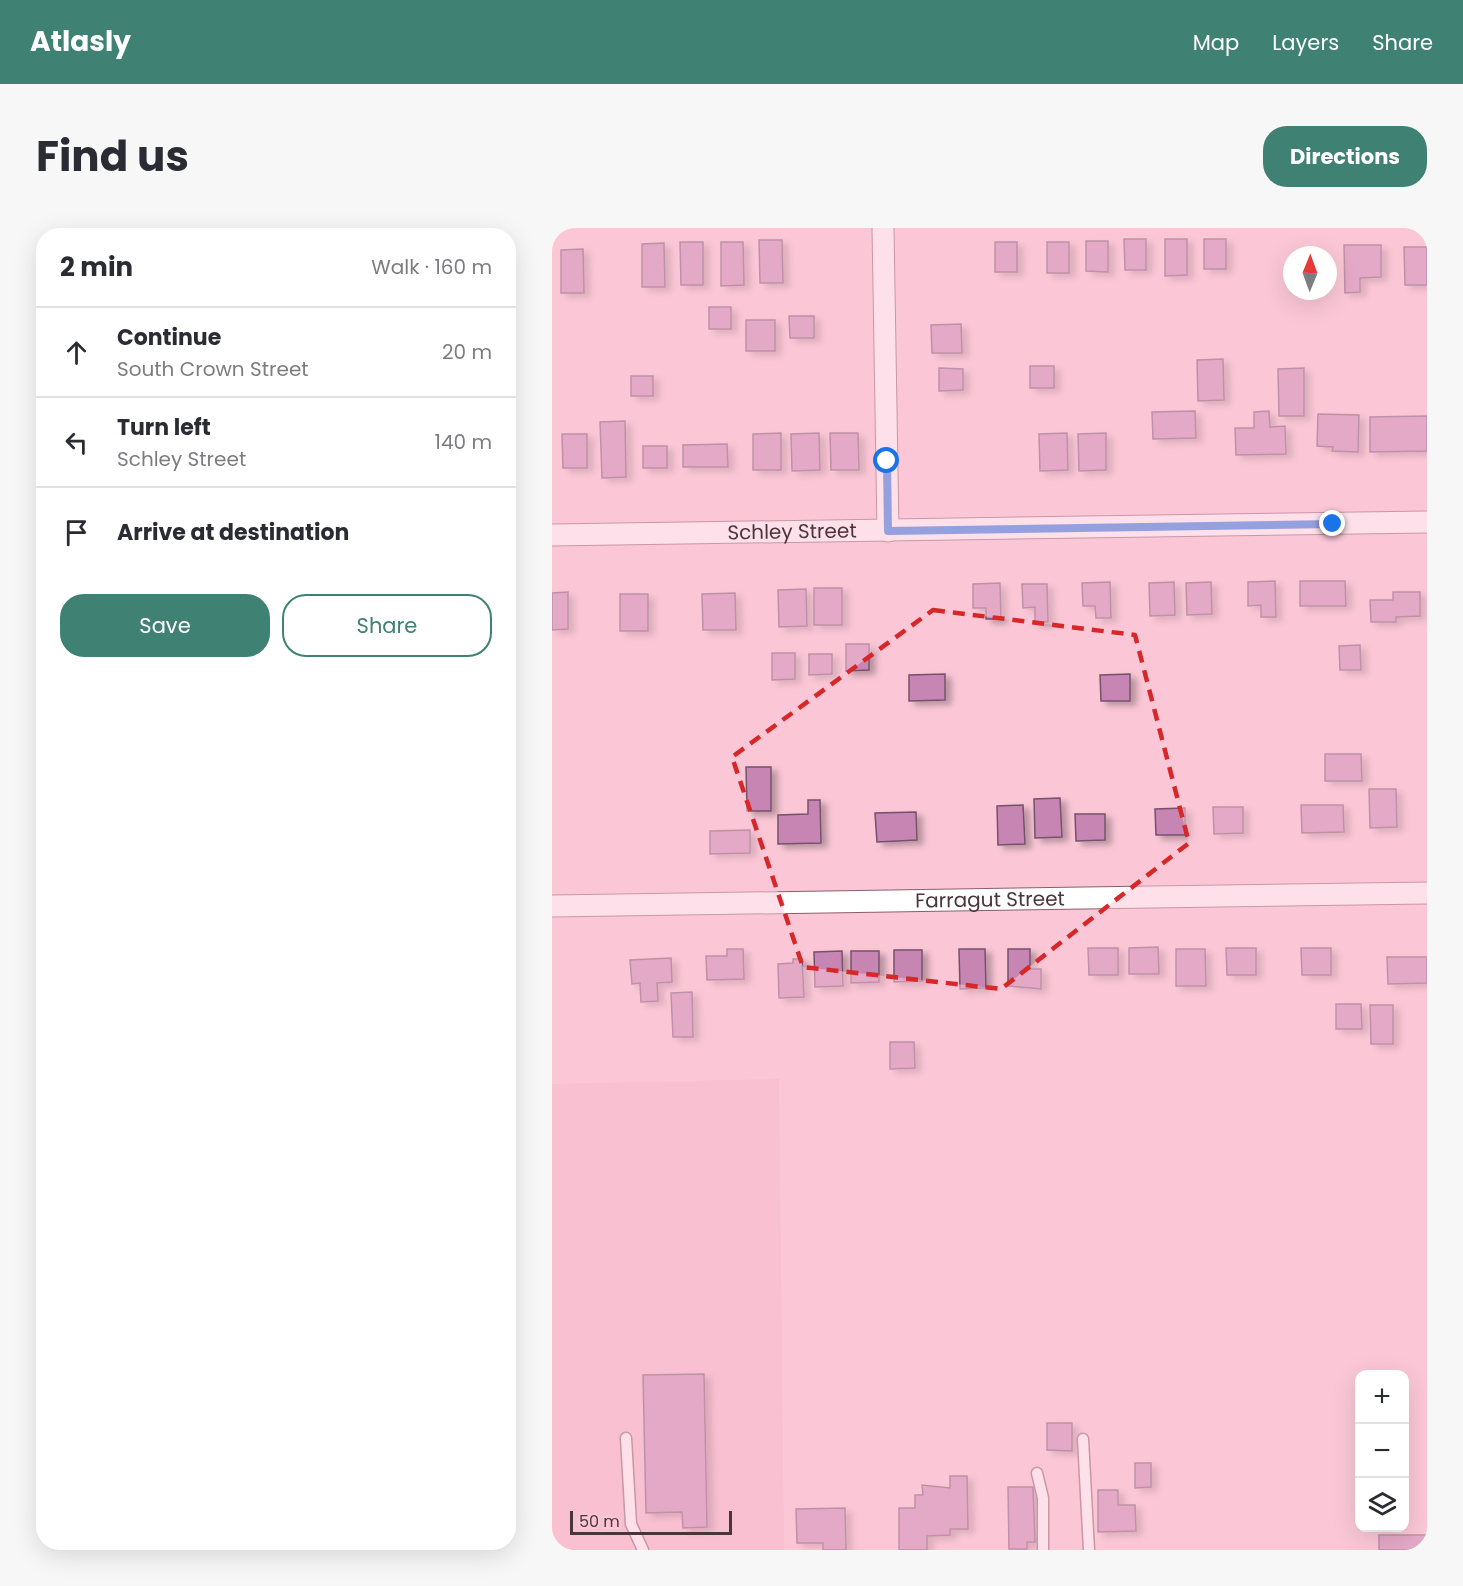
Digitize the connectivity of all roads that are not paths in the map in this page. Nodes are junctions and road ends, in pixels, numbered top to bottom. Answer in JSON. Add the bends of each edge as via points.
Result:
{"nodes":[{"id":1,"x":883,"y":228,"type":"edge"},
{"id":2,"x":1427,"y":522,"type":"edge"},
{"id":3,"x":888,"y":531,"type":"junction"},
{"id":4,"x":552,"y":535,"type":"edge"},
{"id":5,"x":1427,"y":893,"type":"edge"},
{"id":6,"x":552,"y":906,"type":"edge"},
{"id":7,"x":626,"y":1438,"type":"dead end"},
{"id":8,"x":1083,"y":1439,"type":"dead end"},
{"id":9,"x":1037,"y":1473,"type":"dead end"},
{"id":10,"x":643,"y":1550,"type":"edge"},
{"id":11,"x":1043,"y":1550,"type":"edge"},
{"id":12,"x":1089,"y":1550,"type":"edge"}],
"edges":[{"from":1,"to":3,"type":"street"},
{"from":2,"to":3,"type":"street","name":"Schley Street"},
{"from":3,"to":4,"type":"street","name":"Schley Street"},
{"from":5,"to":6,"type":"street","name":"Farragut Street"},
{"from":7,"to":10,"type":"lane","via":[[631,1524]]},
{"from":8,"to":12,"type":"lane"},
{"from":9,"to":11,"type":"lane","via":[[1043,1497]]}]}
